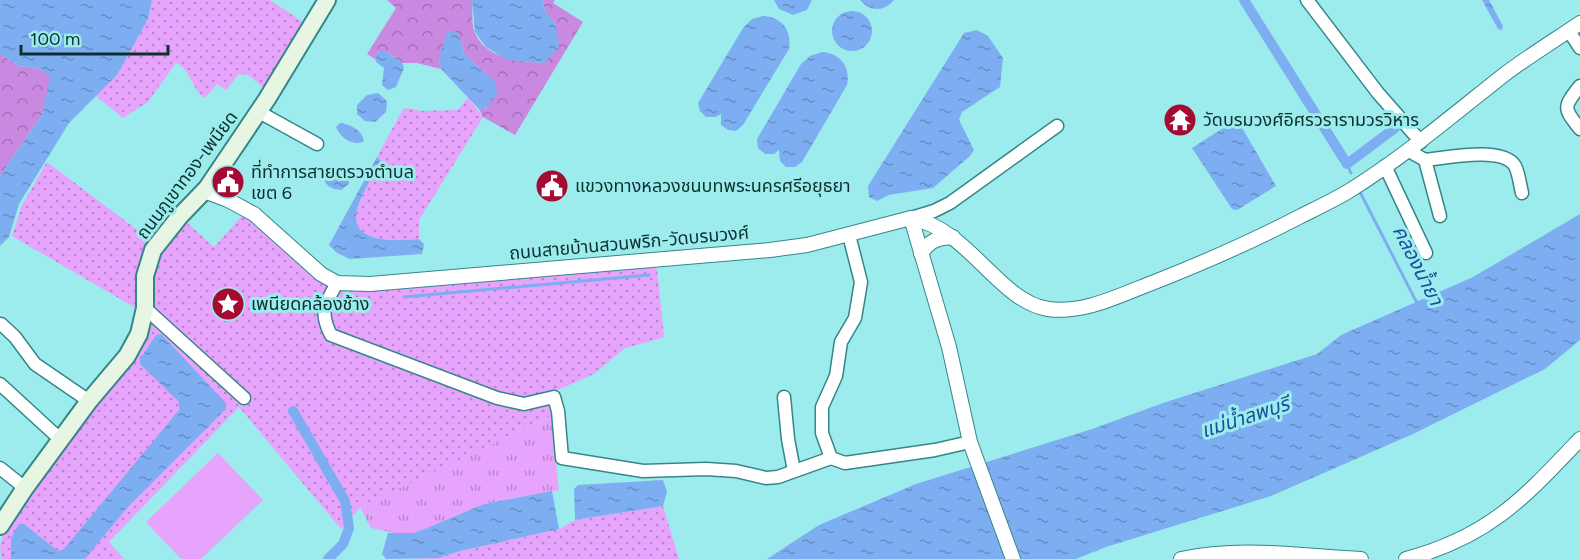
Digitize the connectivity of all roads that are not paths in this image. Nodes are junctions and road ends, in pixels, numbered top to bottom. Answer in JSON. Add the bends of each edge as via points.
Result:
{"nodes":[{"id":1,"x":1307,"y":0,"type":"edge"},
{"id":2,"x":322,"y":2,"type":"edge"},
{"id":3,"x":1574,"y":27,"type":"edge"},
{"id":4,"x":1580,"y":48,"type":"edge"},
{"id":5,"x":1580,"y":86,"type":"edge"},
{"id":6,"x":259,"y":112,"type":"junction"},
{"id":7,"x":1057,"y":126,"type":"dead end"},
{"id":8,"x":1580,"y":129,"type":"edge"},
{"id":9,"x":1421,"y":142,"type":"junction"},
{"id":10,"x":316,"y":144,"type":"dead end"},
{"id":11,"x":1409,"y":151,"type":"junction"},
{"id":12,"x":1425,"y":160,"type":"junction"},
{"id":13,"x":1385,"y":166,"type":"junction"},
{"id":14,"x":204,"y":191,"type":"junction"},
{"id":15,"x":1522,"y":194,"type":"dead end"},
{"id":16,"x":1440,"y":216,"type":"dead end"},
{"id":17,"x":911,"y":218,"type":"junction"},
{"id":18,"x":849,"y":235,"type":"junction"},
{"id":19,"x":953,"y":237,"type":"junction"},
{"id":20,"x":1426,"y":253,"type":"dead end"},
{"id":21,"x":921,"y":254,"type":"junction"},
{"id":22,"x":337,"y":284,"type":"junction"},
{"id":23,"x":146,"y":308,"type":"junction"},
{"id":24,"x":1,"y":324,"type":"edge"},
{"id":25,"x":0,"y":384,"type":"edge"},
{"id":26,"x":784,"y":397,"type":"dead end"},
{"id":27,"x":244,"y":398,"type":"dead end"},
{"id":28,"x":89,"y":401,"type":"junction"},
{"id":29,"x":1580,"y":439,"type":"edge"},
{"id":30,"x":61,"y":440,"type":"junction"},
{"id":31,"x":972,"y":446,"type":"junction"},
{"id":32,"x":831,"y":458,"type":"junction"},
{"id":33,"x":0,"y":468,"type":"edge"},
{"id":34,"x":794,"y":471,"type":"junction"},
{"id":35,"x":25,"y":488,"type":"junction"},
{"id":36,"x":0,"y":526,"type":"edge"},
{"id":37,"x":1013,"y":559,"type":"edge"},
{"id":38,"x":1181,"y":559,"type":"edge"},
{"id":39,"x":1361,"y":559,"type":"edge"},
{"id":40,"x":1406,"y":559,"type":"edge"}],
"edges":[{"from":1,"to":9,"type":"street"},
{"from":2,"to":6,"type":"main road","name":"ถนนภูเขาทอง-เพนียด"},
{"from":3,"to":4,"type":"street"},
{"from":3,"to":9,"type":"street"},
{"from":5,"to":8,"type":"street","via":[[1566,107]]},
{"from":6,"to":10,"type":"street"},
{"from":6,"to":14,"type":"main road","name":"ถนนภูเขาทอง-เพนียด"},
{"from":7,"to":17,"type":"street","name":"ถนนสายบ้านสวนพริก-วัดบรมวงศ์","via":[[950,203]]},
{"from":9,"to":11,"type":"street"},
{"from":11,"to":12,"type":"street"},
{"from":11,"to":13,"type":"street"},
{"from":12,"to":15,"type":"street","via":[[1498,156],[1515,167]]},
{"from":12,"to":16,"type":"street"},
{"from":13,"to":19,"type":"street","via":[[1348,192],[1248,244],[1091,306],[1061,310],[1031,303],[1012,292]]},
{"from":13,"to":20,"type":"street"},
{"from":14,"to":22,"type":"street","via":[[254,214]]},
{"from":14,"to":23,"type":"main road","name":"ถนนภูเขาทอง-เพนียด","via":[[153,250],[145,276]]},
{"from":17,"to":18,"type":"street","name":"ถนนสายบ้านสวนพริก-วัดบรมวงศ์"},
{"from":17,"to":19,"type":"street","via":[[925,220]]},
{"from":17,"to":21,"type":"street"},
{"from":18,"to":22,"type":"street","name":"ถนนสายบ้านสวนพริก-วัดบรมวงศ์","via":[[770,250]]},
{"from":18,"to":32,"type":"street","via":[[861,282],[855,318],[841,342],[836,376],[822,407],[822,433]]},
{"from":19,"to":21,"type":"street","via":[[933,240]]},
{"from":21,"to":31,"type":"street","via":[[949,347]]},
{"from":22,"to":34,"type":"street","via":[[324,306],[324,323],[331,335],[497,398],[524,404],[555,397],[562,458],[643,471],[706,469],[766,478]]},
{"from":23,"to":27,"type":"street"},
{"from":23,"to":28,"type":"main road","name":"ถนนภูเขาทอง-เพนียด","via":[[139,334],[127,356]]},
{"from":24,"to":28,"type":"street","via":[[35,364]]},
{"from":25,"to":30,"type":"street"},
{"from":26,"to":34,"type":"street"},
{"from":28,"to":30,"type":"main road","name":"ถนนภูเขาทอง-เพนียด"},
{"from":29,"to":40,"type":"street","via":[[1527,495],[1499,517],[1475,533]]},
{"from":30,"to":35,"type":"main road","name":"ถนนภูเขาทอง-เพนียด"},
{"from":31,"to":32,"type":"street","via":[[845,463]]},
{"from":31,"to":37,"type":"street"},
{"from":32,"to":34,"type":"street"},
{"from":33,"to":35,"type":"street"},
{"from":35,"to":36,"type":"main road","name":"ถนนภูเขาทอง-เพนียด"},
{"from":38,"to":39,"type":"street","via":[[1238,552]]}]}
